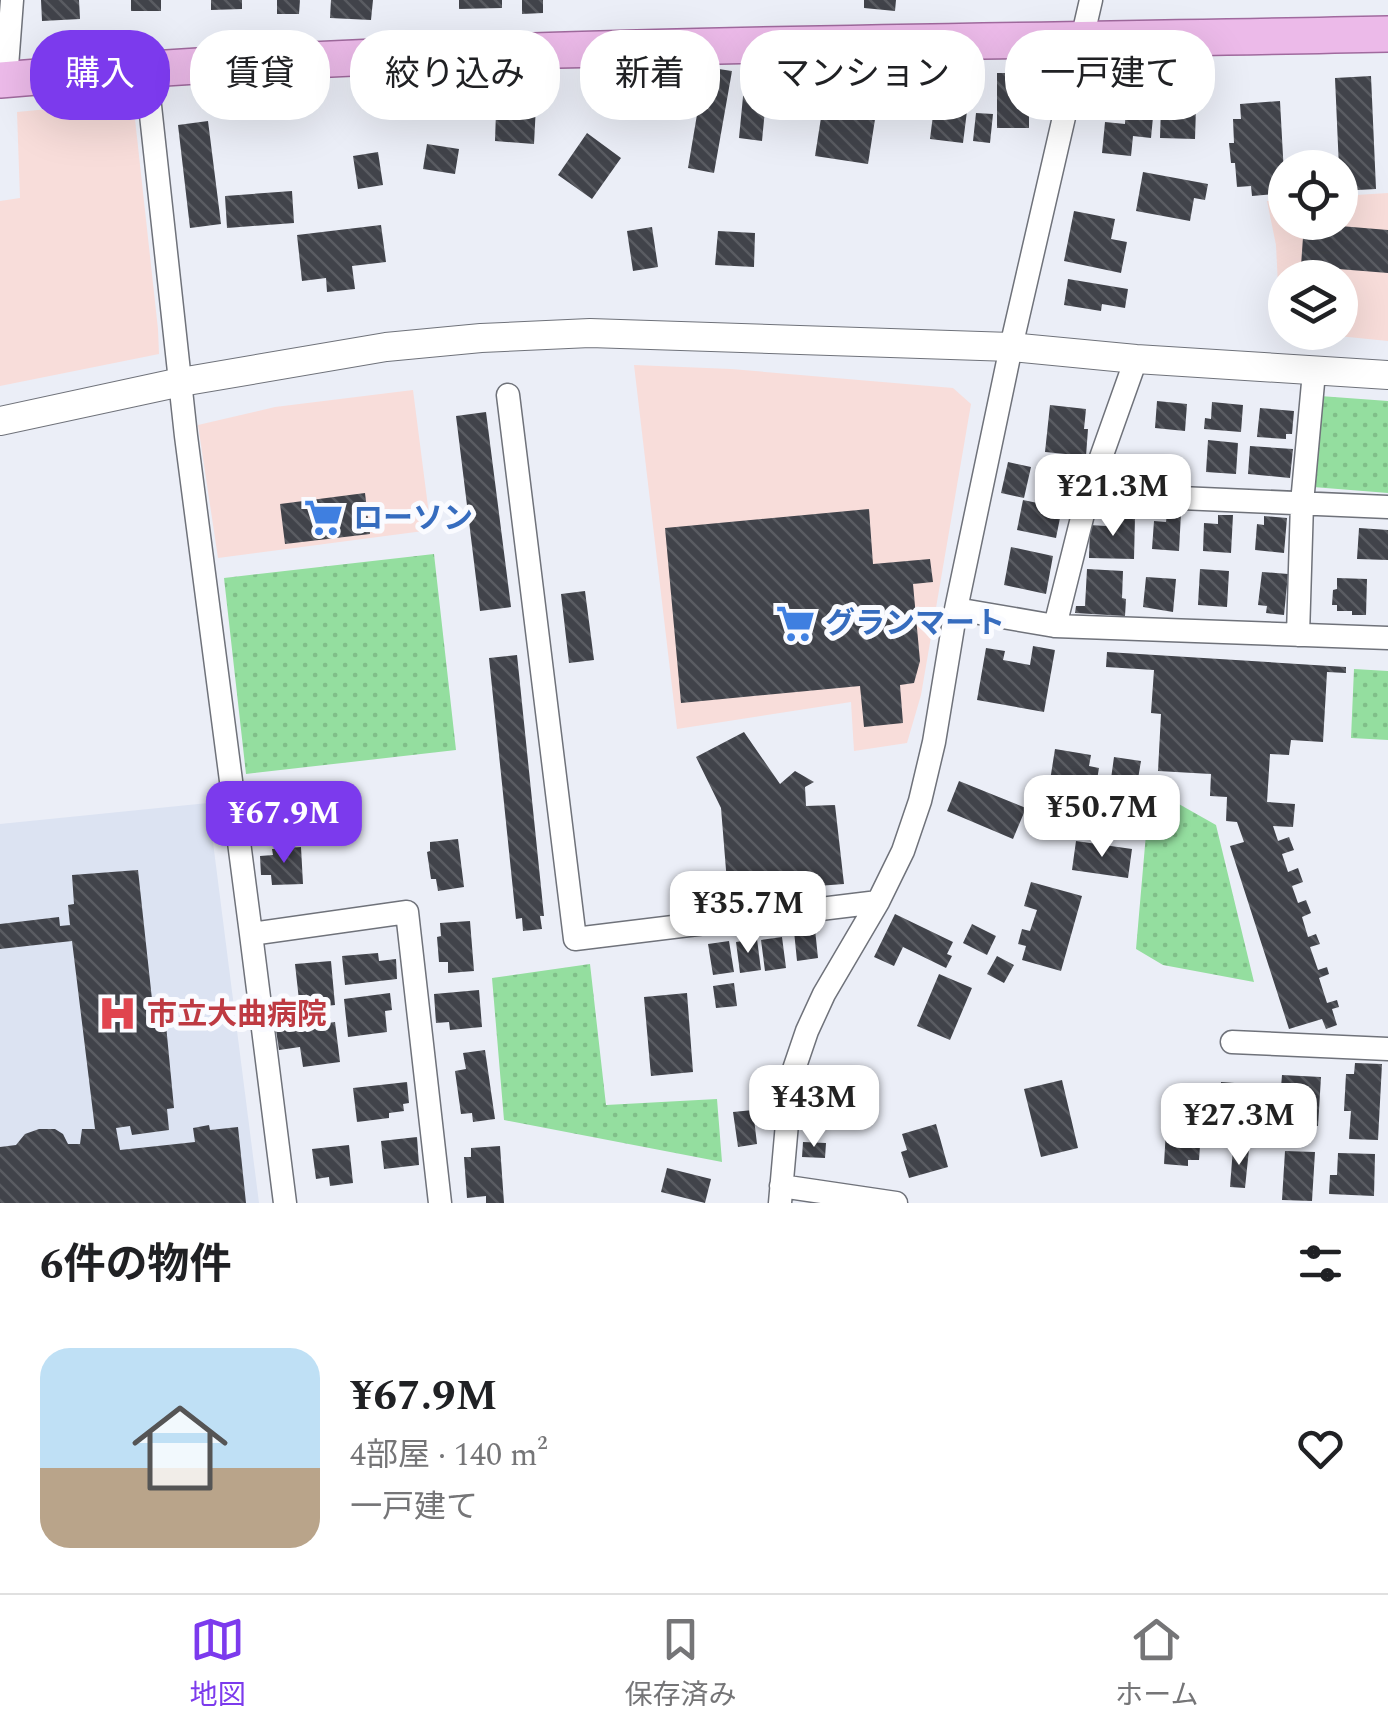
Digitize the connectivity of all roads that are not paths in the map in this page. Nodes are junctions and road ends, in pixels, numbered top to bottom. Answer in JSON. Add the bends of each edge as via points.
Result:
{"nodes":[{"id":1,"x":12,"y":0,"type":"edge"},
{"id":2,"x":1090,"y":0,"type":"edge"},
{"id":3,"x":1084,"y":30,"type":"edge"},
{"id":4,"x":1388,"y":34,"type":"edge"},
{"id":5,"x":1215,"y":38,"type":"edge"},
{"id":6,"x":1005,"y":42,"type":"edge"},
{"id":7,"x":170,"y":69,"type":"edge"},
{"id":8,"x":30,"y":78,"type":"edge"},
{"id":9,"x":3,"y":80,"type":"edge"},
{"id":10,"x":152,"y":120,"type":"edge"},
{"id":11,"x":1064,"y":120,"type":"edge"},
{"id":12,"x":1011,"y":347,"type":"junction"},
{"id":13,"x":1136,"y":358,"type":"junction"},
{"id":14,"x":1314,"y":372,"type":"junction"},
{"id":15,"x":1388,"y":375,"type":"edge"},
{"id":16,"x":181,"y":382,"type":"junction"},
{"id":17,"x":508,"y":395,"type":"dead end"},
{"id":18,"x":0,"y":421,"type":"edge"},
{"id":19,"x":1088,"y":494,"type":"junction"},
{"id":20,"x":1302,"y":504,"type":"junction"},
{"id":21,"x":1388,"y":507,"type":"edge"},
{"id":22,"x":956,"y":610,"type":"junction"},
{"id":23,"x":1055,"y":626,"type":"junction"},
{"id":24,"x":1298,"y":635,"type":"junction"},
{"id":25,"x":1388,"y":638,"type":"edge"},
{"id":26,"x":878,"y":902,"type":"junction"},
{"id":27,"x":252,"y":934,"type":"junction"},
{"id":28,"x":1232,"y":1042,"type":"dead end"},
{"id":29,"x":1388,"y":1049,"type":"edge"},
{"id":30,"x":781,"y":1194,"type":"edge"},
{"id":31,"x":284,"y":1203,"type":"edge"},
{"id":32,"x":440,"y":1203,"type":"edge"},
{"id":33,"x":896,"y":1203,"type":"edge"}],
"edges":[{"from":1,"to":9,"type":"street"},
{"from":2,"to":3,"type":"street"},
{"from":4,"to":5,"type":"main road"},
{"from":6,"to":7,"type":"main road","via":[[554,49]]},
{"from":8,"to":9,"type":"main road"},
{"from":10,"to":16,"type":"street"},
{"from":11,"to":12,"type":"street"},
{"from":12,"to":13,"type":"street"},
{"from":12,"to":16,"type":"street","via":[[554,334],[386,346]]},
{"from":12,"to":22,"type":"street"},
{"from":13,"to":14,"type":"street"},
{"from":13,"to":19,"type":"street"},
{"from":14,"to":15,"type":"street"},
{"from":14,"to":20,"type":"street"},
{"from":16,"to":18,"type":"street"},
{"from":16,"to":27,"type":"street"},
{"from":17,"to":26,"type":"street","via":[[575,940]]},
{"from":19,"to":20,"type":"street"},
{"from":19,"to":23,"type":"street"},
{"from":20,"to":21,"type":"street"},
{"from":20,"to":24,"type":"street"},
{"from":22,"to":23,"type":"street"},
{"from":22,"to":26,"type":"street","via":[[920,801]]},
{"from":23,"to":24,"type":"street"},
{"from":24,"to":25,"type":"street"},
{"from":26,"to":30,"type":"street","via":[[806,1031],[791,1078]]},
{"from":27,"to":31,"type":"street"},
{"from":27,"to":32,"type":"street","via":[[407,912]]},
{"from":28,"to":29,"type":"street"},
{"from":30,"to":33,"type":"street"}]}
